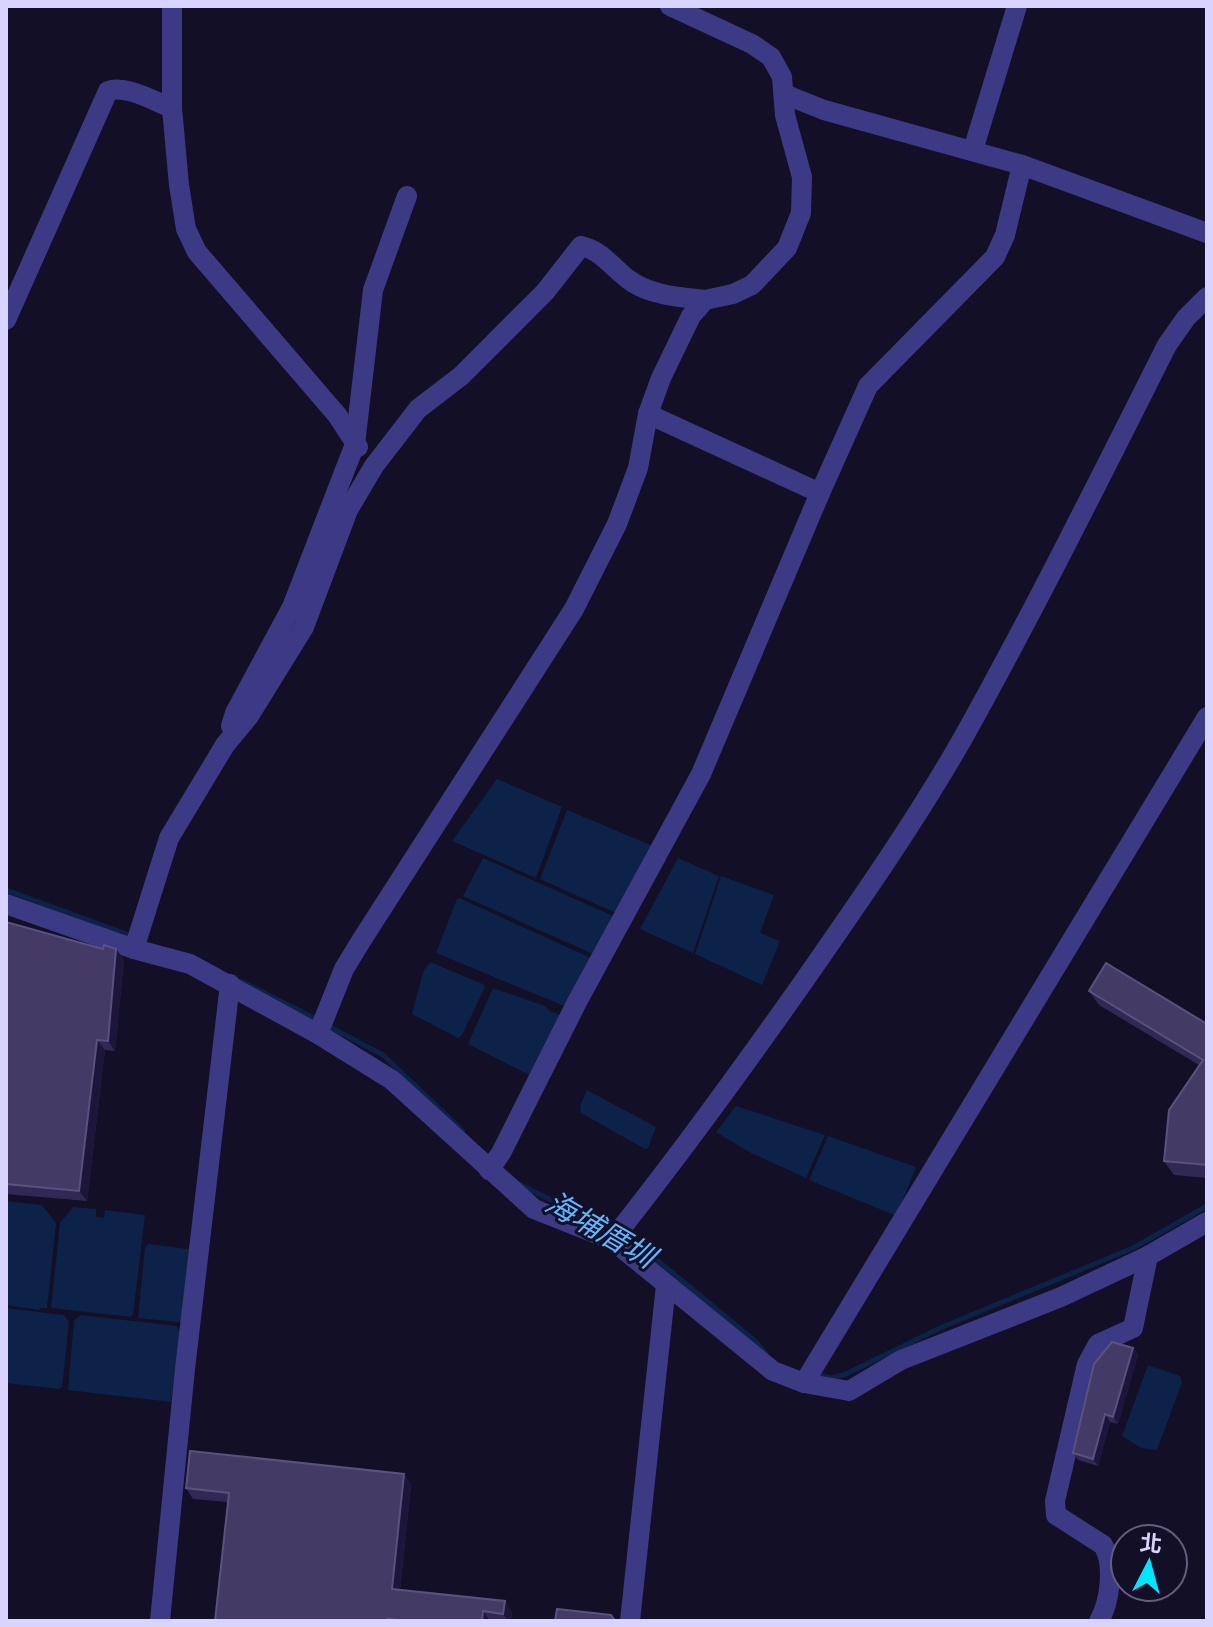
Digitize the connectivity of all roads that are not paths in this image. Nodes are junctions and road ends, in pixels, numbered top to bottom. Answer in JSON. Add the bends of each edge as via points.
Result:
{"nodes":[{"id":1,"x":172,"y":6,"type":"edge"},
{"id":2,"x":1017,"y":6,"type":"edge"},
{"id":3,"x":682,"y":8,"type":"edge"},
{"id":4,"x":784,"y":94,"type":"junction"},
{"id":5,"x":172,"y":108,"type":"junction"},
{"id":6,"x":973,"y":150,"type":"junction"},
{"id":7,"x":1022,"y":165,"type":"junction"},
{"id":8,"x":407,"y":196,"type":"dead end"},
{"id":9,"x":1207,"y":233,"type":"edge"},
{"id":10,"x":1207,"y":297,"type":"edge"},
{"id":11,"x":705,"y":300,"type":"junction"},
{"id":12,"x":6,"y":320,"type":"edge"},
{"id":13,"x":648,"y":414,"type":"junction"},
{"id":14,"x":355,"y":444,"type":"junction"},
{"id":15,"x":374,"y":466,"type":"junction"},
{"id":16,"x":820,"y":493,"type":"junction"},
{"id":17,"x":1207,"y":717,"type":"edge"},
{"id":18,"x":225,"y":745,"type":"junction"},
{"id":19,"x":6,"y":904,"type":"edge"},
{"id":20,"x":134,"y":949,"type":"junction"},
{"id":21,"x":230,"y":984,"type":"junction"},
{"id":22,"x":318,"y":1034,"type":"junction"},
{"id":23,"x":495,"y":1162,"type":"junction"},
{"id":24,"x":1207,"y":1222,"type":"edge"},
{"id":25,"x":618,"y":1232,"type":"junction"},
{"id":26,"x":1148,"y":1256,"type":"junction"},
{"id":27,"x":666,"y":1285,"type":"junction"},
{"id":28,"x":804,"y":1383,"type":"junction"},
{"id":29,"x":160,"y":1621,"type":"edge"},
{"id":30,"x":630,"y":1621,"type":"edge"},
{"id":31,"x":1099,"y":1621,"type":"edge"}],
"edges":[{"from":1,"to":5,"type":"street"},
{"from":2,"to":6,"type":"street"},
{"from":3,"to":4,"type":"street","via":[[771,57]]},
{"from":4,"to":6,"type":"street"},
{"from":4,"to":11,"type":"street","via":[[802,177],[801,213],[787,248],[752,285]]},
{"from":5,"to":12,"type":"street","via":[[124,90],[108,91]]},
{"from":5,"to":14,"type":"street","via":[[186,229],[197,252],[337,415]]},
{"from":6,"to":7,"type":"street"},
{"from":7,"to":9,"type":"street"},
{"from":7,"to":16,"type":"street","via":[[995,257],[868,386]]},
{"from":8,"to":14,"type":"street","via":[[373,290]]},
{"from":10,"to":25,"type":"street","via":[[1167,345],[1047,581],[919,809],[756,1048]]},
{"from":11,"to":13,"type":"street","via":[[678,340]]},
{"from":11,"to":15,"type":"street","via":[[662,295],[633,283],[595,251],[581,246],[545,292],[471,366],[418,409]]},
{"from":13,"to":16,"type":"street"},
{"from":13,"to":22,"type":"street","via":[[638,468],[617,524],[574,609],[344,969]]},
{"from":14,"to":15,"type":"street"},
{"from":14,"to":18,"type":"street","via":[[292,607],[235,713]]},
{"from":15,"to":18,"type":"street","via":[[348,510],[304,627]]},
{"from":16,"to":23,"type":"street","via":[[701,774]]},
{"from":17,"to":28,"type":"street"},
{"from":18,"to":20,"type":"street","via":[[169,838]]},
{"from":19,"to":20,"type":"street"},
{"from":20,"to":21,"type":"street","via":[[190,964]]},
{"from":21,"to":22,"type":"street"},
{"from":21,"to":29,"type":"street"},
{"from":22,"to":23,"type":"street","via":[[392,1080]]},
{"from":23,"to":25,"type":"street","via":[[534,1209]]},
{"from":24,"to":26,"type":"street"},
{"from":25,"to":27,"type":"street"},
{"from":26,"to":28,"type":"street","via":[[1061,1297],[901,1360],[849,1391]]},
{"from":26,"to":31,"type":"street","via":[[1133,1328],[1098,1344],[1087,1364],[1055,1501],[1056,1515],[1107,1551],[1107,1595]]},
{"from":27,"to":28,"type":"street","via":[[773,1371]]},
{"from":27,"to":30,"type":"street"}]}
